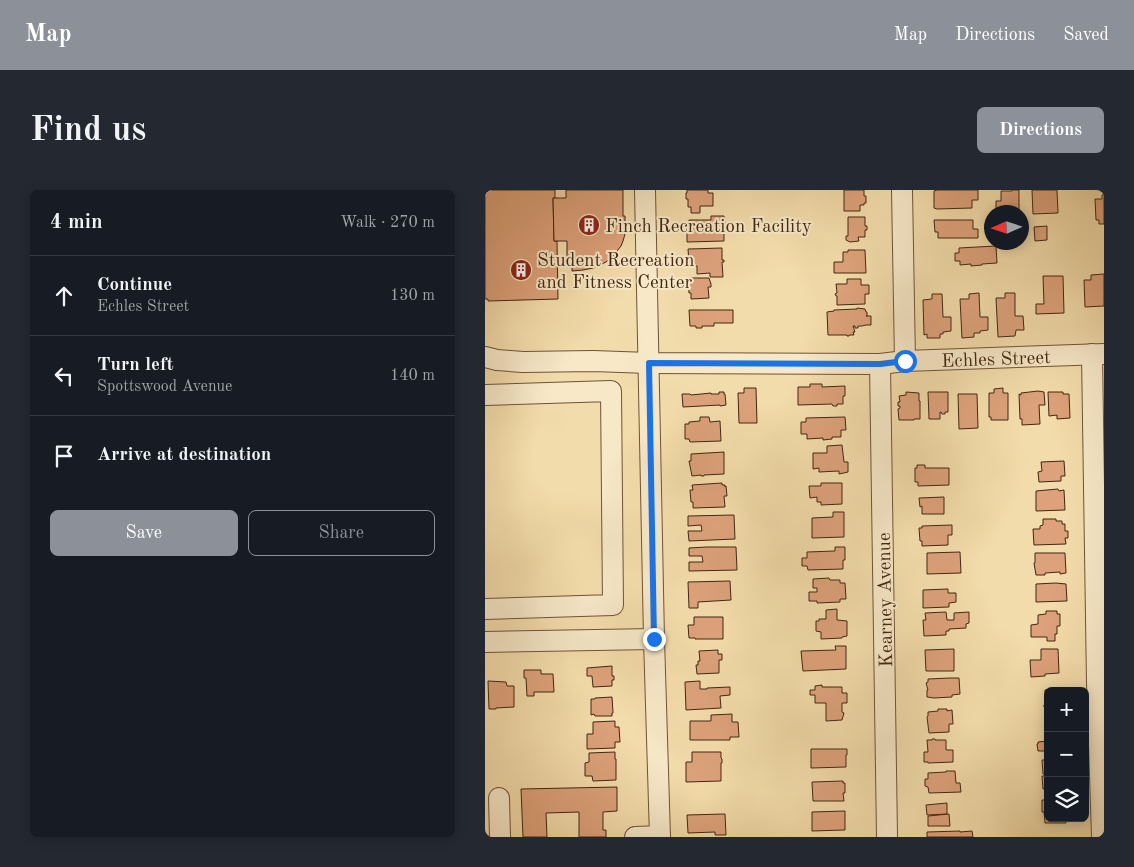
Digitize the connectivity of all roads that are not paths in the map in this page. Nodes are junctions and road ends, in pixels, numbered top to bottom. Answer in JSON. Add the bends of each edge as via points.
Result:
{"nodes":[{"id":1,"x":645,"y":190,"type":"edge"},
{"id":2,"x":902,"y":190,"type":"edge"},
{"id":3,"x":1098,"y":354,"type":"edge"},
{"id":4,"x":485,"y":357,"type":"edge"},
{"id":5,"x":905,"y":361,"type":"junction"},
{"id":6,"x":649,"y":363,"type":"junction"},
{"id":7,"x":880,"y":364,"type":"junction"},
{"id":8,"x":485,"y":395,"type":"edge"},
{"id":9,"x":485,"y":609,"type":"edge"},
{"id":10,"x":654,"y":639,"type":"junction"},
{"id":11,"x":485,"y":642,"type":"edge"},
{"id":12,"x":1101,"y":683,"type":"edge"},
{"id":13,"x":499,"y":798,"type":"dead end"},
{"id":14,"x":660,"y":836,"type":"edge"},
{"id":15,"x":500,"y":837,"type":"edge"},
{"id":16,"x":635,"y":837,"type":"edge"},
{"id":17,"x":887,"y":837,"type":"edge"},
{"id":18,"x":1102,"y":837,"type":"edge"}],
"edges":[{"from":1,"to":6,"type":"street"},
{"from":2,"to":5,"type":"street"},
{"from":3,"to":5,"type":"street","name":"Echles Street"},
{"from":3,"to":12,"type":"street"},
{"from":4,"to":6,"type":"street","name":"Echles Street","via":[[523,362]]},
{"from":5,"to":7,"type":"street","name":"Echles Street"},
{"from":6,"to":7,"type":"street","name":"Echles Street"},
{"from":6,"to":10,"type":"street"},
{"from":7,"to":17,"type":"street","name":"Kearney Avenue"},
{"from":8,"to":9,"type":"street","via":[[611,391],[613,596],[613,605]]},
{"from":10,"to":11,"type":"street"},
{"from":10,"to":14,"type":"street"},
{"from":12,"to":18,"type":"street"},
{"from":13,"to":15,"type":"street"},
{"from":14,"to":16,"type":"street"}]}
